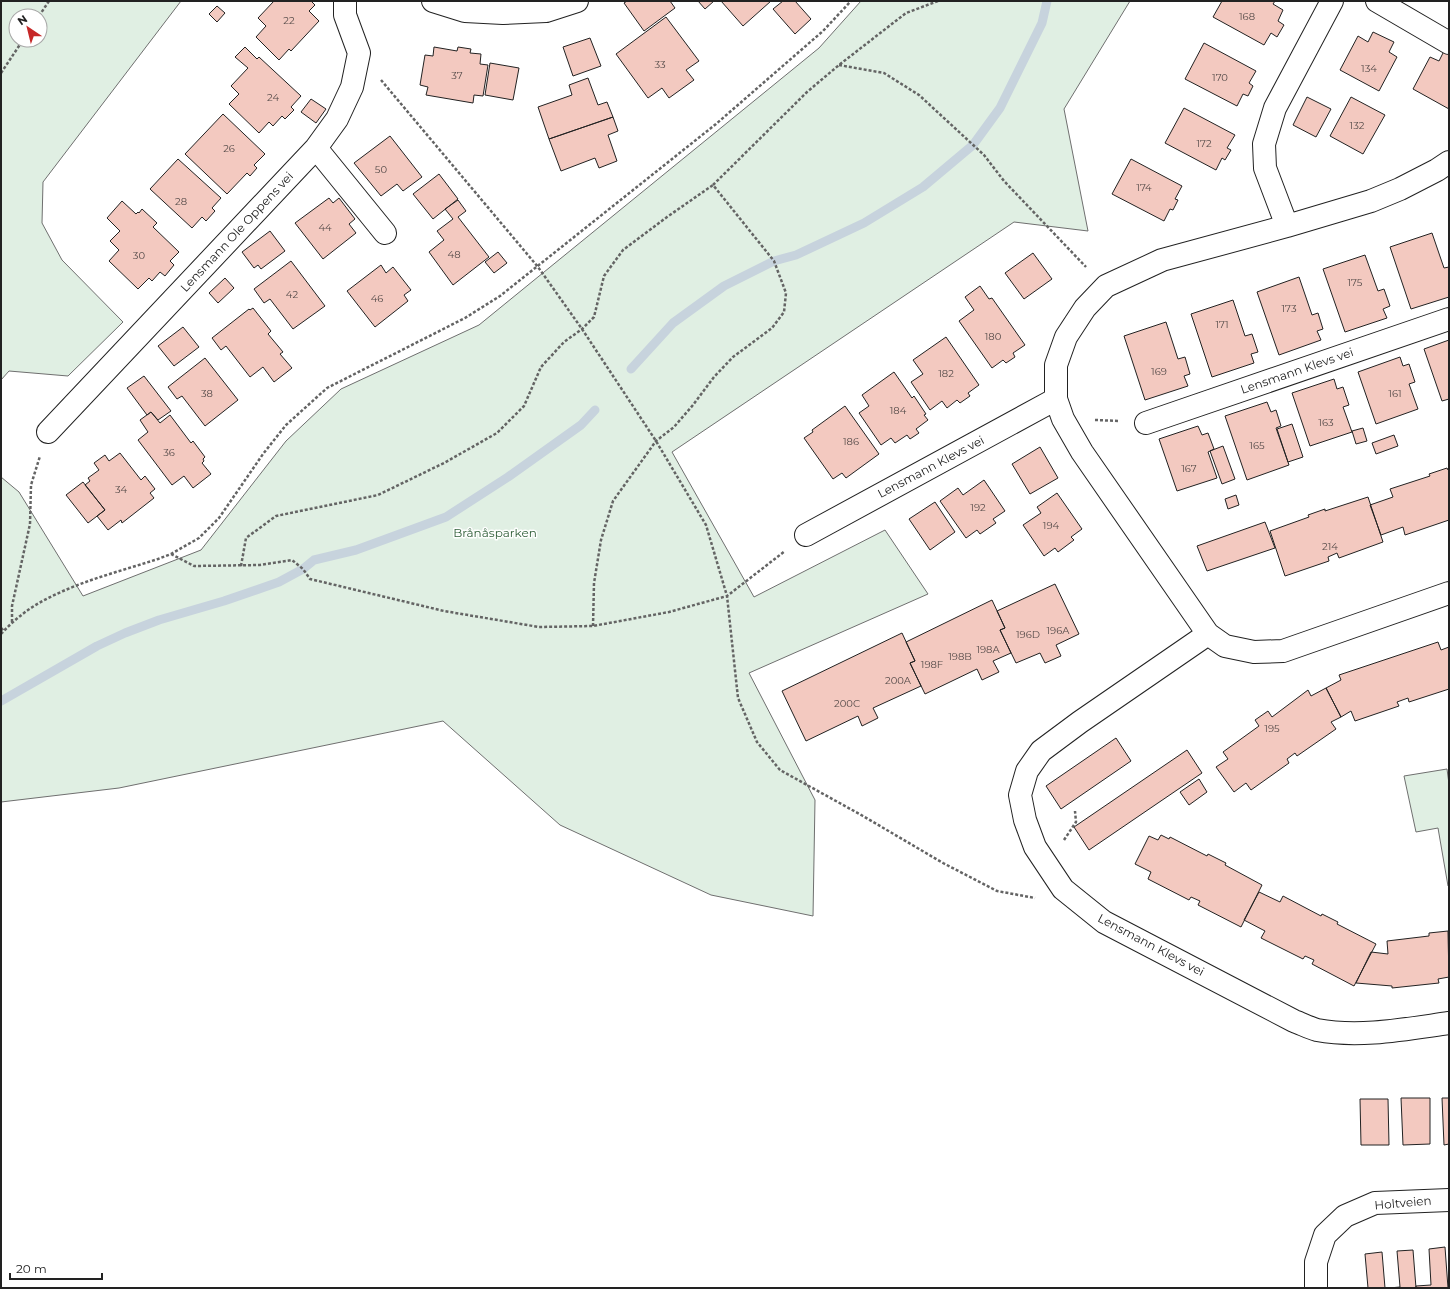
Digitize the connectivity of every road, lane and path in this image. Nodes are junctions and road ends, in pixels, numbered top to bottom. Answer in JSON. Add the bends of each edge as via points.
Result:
{"nodes":[{"id":1,"x":345,"y":1,"type":"edge"},
{"id":2,"x":433,"y":1,"type":"edge"},
{"id":3,"x":577,"y":1,"type":"edge"},
{"id":4,"x":851,"y":1,"type":"edge"},
{"id":5,"x":938,"y":1,"type":"edge"},
{"id":6,"x":1332,"y":1,"type":"edge"},
{"id":7,"x":1377,"y":1,"type":"edge"},
{"id":8,"x":1449,"y":43,"type":"edge"},
{"id":9,"x":18,"y":48,"type":"edge"},
{"id":10,"x":359,"y":53,"type":"junction"},
{"id":11,"x":839,"y":65,"type":"junction"},
{"id":12,"x":1,"y":73,"type":"edge"},
{"id":13,"x":316,"y":148,"type":"junction"},
{"id":14,"x":1449,"y":162,"type":"edge"},
{"id":15,"x":713,"y":185,"type":"junction"},
{"id":16,"x":1287,"y":226,"type":"junction"},
{"id":17,"x":385,"y":233,"type":"dead end"},
{"id":18,"x":538,"y":266,"type":"junction"},
{"id":19,"x":1106,"y":286,"type":"junction"},
{"id":20,"x":1449,"y":319,"type":"edge"},
{"id":21,"x":582,"y":329,"type":"junction"},
{"id":22,"x":1056,"y":399,"type":"junction"},
{"id":23,"x":1146,"y":423,"type":"joint"},
{"id":24,"x":1068,"y":429,"type":"junction"},
{"id":25,"x":48,"y":432,"type":"joint"},
{"id":26,"x":656,"y":441,"type":"junction"},
{"id":27,"x":806,"y":535,"type":"joint"},
{"id":28,"x":170,"y":554,"type":"junction"},
{"id":29,"x":240,"y":566,"type":"junction"},
{"id":30,"x":1449,"y":593,"type":"edge"},
{"id":31,"x":727,"y":596,"type":"junction"},
{"id":32,"x":12,"y":623,"type":"junction"},
{"id":33,"x":593,"y":626,"type":"junction"},
{"id":34,"x":1,"y":628,"type":"edge"},
{"id":35,"x":4,"y":631,"type":"junction"},
{"id":36,"x":1,"y":634,"type":"edge"},
{"id":37,"x":1208,"y":634,"type":"junction"},
{"id":38,"x":1063,"y":889,"type":"junction"},
{"id":39,"x":1449,"y":1023,"type":"edge"},
{"id":40,"x":1449,"y":1200,"type":"edge"},
{"id":41,"x":1316,"y":1288,"type":"edge"}],
"edges":[{"from":1,"to":10,"type":"street","via":[[345,15]]},
{"from":2,"to":3,"type":"street","via":[[465,11],[503,13],[546,11]]},
{"from":4,"to":18,"type":"path","via":[[824,31],[716,124]]},
{"from":5,"to":11,"type":"path","via":[[906,13]]},
{"from":6,"to":16,"type":"street","via":[[1275,108],[1264,144],[1265,168]]},
{"from":7,"to":8,"type":"street"},
{"from":9,"to":12,"type":"path"},
{"from":10,"to":13,"type":"street","name":"Lensmann Ole Oppens vei","via":[[352,87],[337,118]]},
{"from":10,"to":18,"type":"path"},
{"from":11,"to":15,"type":"path","via":[[807,92]]},
{"from":11,"to":19,"type":"path","via":[[884,73],[919,95],[984,155],[1004,181]]},
{"from":13,"to":17,"type":"street"},
{"from":13,"to":25,"type":"street","name":"Lensmann Ole Oppens vei"},
{"from":14,"to":16,"type":"street","via":[[1400,189],[1371,201]]},
{"from":15,"to":21,"type":"path","via":[[624,250],[604,276],[594,317]]},
{"from":15,"to":26,"type":"path","via":[[774,261],[786,293],[784,312],[772,328],[733,357],[714,376],[674,427]]},
{"from":16,"to":19,"type":"street","via":[[1162,260]]},
{"from":18,"to":21,"type":"path"},
{"from":18,"to":28,"type":"path","via":[[500,296],[465,318],[327,388],[286,425],[219,518],[199,538]]},
{"from":19,"to":22,"type":"street","via":[[1085,308],[1066,337],[1056,365]]},
{"from":20,"to":23,"type":"street","name":"Lensmann Klevs vei"},
{"from":21,"to":26,"type":"path"},
{"from":21,"to":29,"type":"path","via":[[564,342],[541,367],[524,406],[497,433],[444,463],[378,495],[276,516],[246,538]]},
{"from":22,"to":24,"type":"street"},
{"from":22,"to":27,"type":"street","name":"Lensmann Klevs vei"},
{"from":23,"to":24,"type":"path","via":[[1085,421]]},
{"from":24,"to":37,"type":"street"},
{"from":25,"to":32,"type":"path","via":[[31,485],[30,524],[12,606]]},
{"from":26,"to":31,"type":"path","via":[[706,524]]},
{"from":26,"to":33,"type":"path","via":[[613,501],[601,540],[594,583]]},
{"from":27,"to":31,"type":"path"},
{"from":28,"to":29,"type":"path","via":[[194,566]]},
{"from":28,"to":32,"type":"path","via":[[64,590],[38,603]]},
{"from":29,"to":33,"type":"path","via":[[292,560],[310,579],[444,611],[539,627]]},
{"from":30,"to":37,"type":"street","via":[[1283,651],[1254,652],[1225,646]]},
{"from":31,"to":33,"type":"path","via":[[669,612]]},
{"from":31,"to":38,"type":"path","via":[[738,698],[757,742],[780,770],[942,863],[997,891],[1040,898]]},
{"from":32,"to":35,"type":"path"},
{"from":34,"to":35,"type":"path"},
{"from":35,"to":36,"type":"path"},
{"from":37,"to":38,"type":"street","name":"Lensmann Klevs vei","via":[[1041,751],[1027,771],[1020,795],[1025,820],[1035,847]]},
{"from":38,"to":39,"type":"street","name":"Lensmann Klevs vei","via":[[1104,922],[1316,1030],[1344,1033],[1385,1032]]},
{"from":40,"to":41,"type":"street","name":"Holtveien","via":[[1375,1204],[1345,1216],[1325,1235],[1316,1262]]}]}
